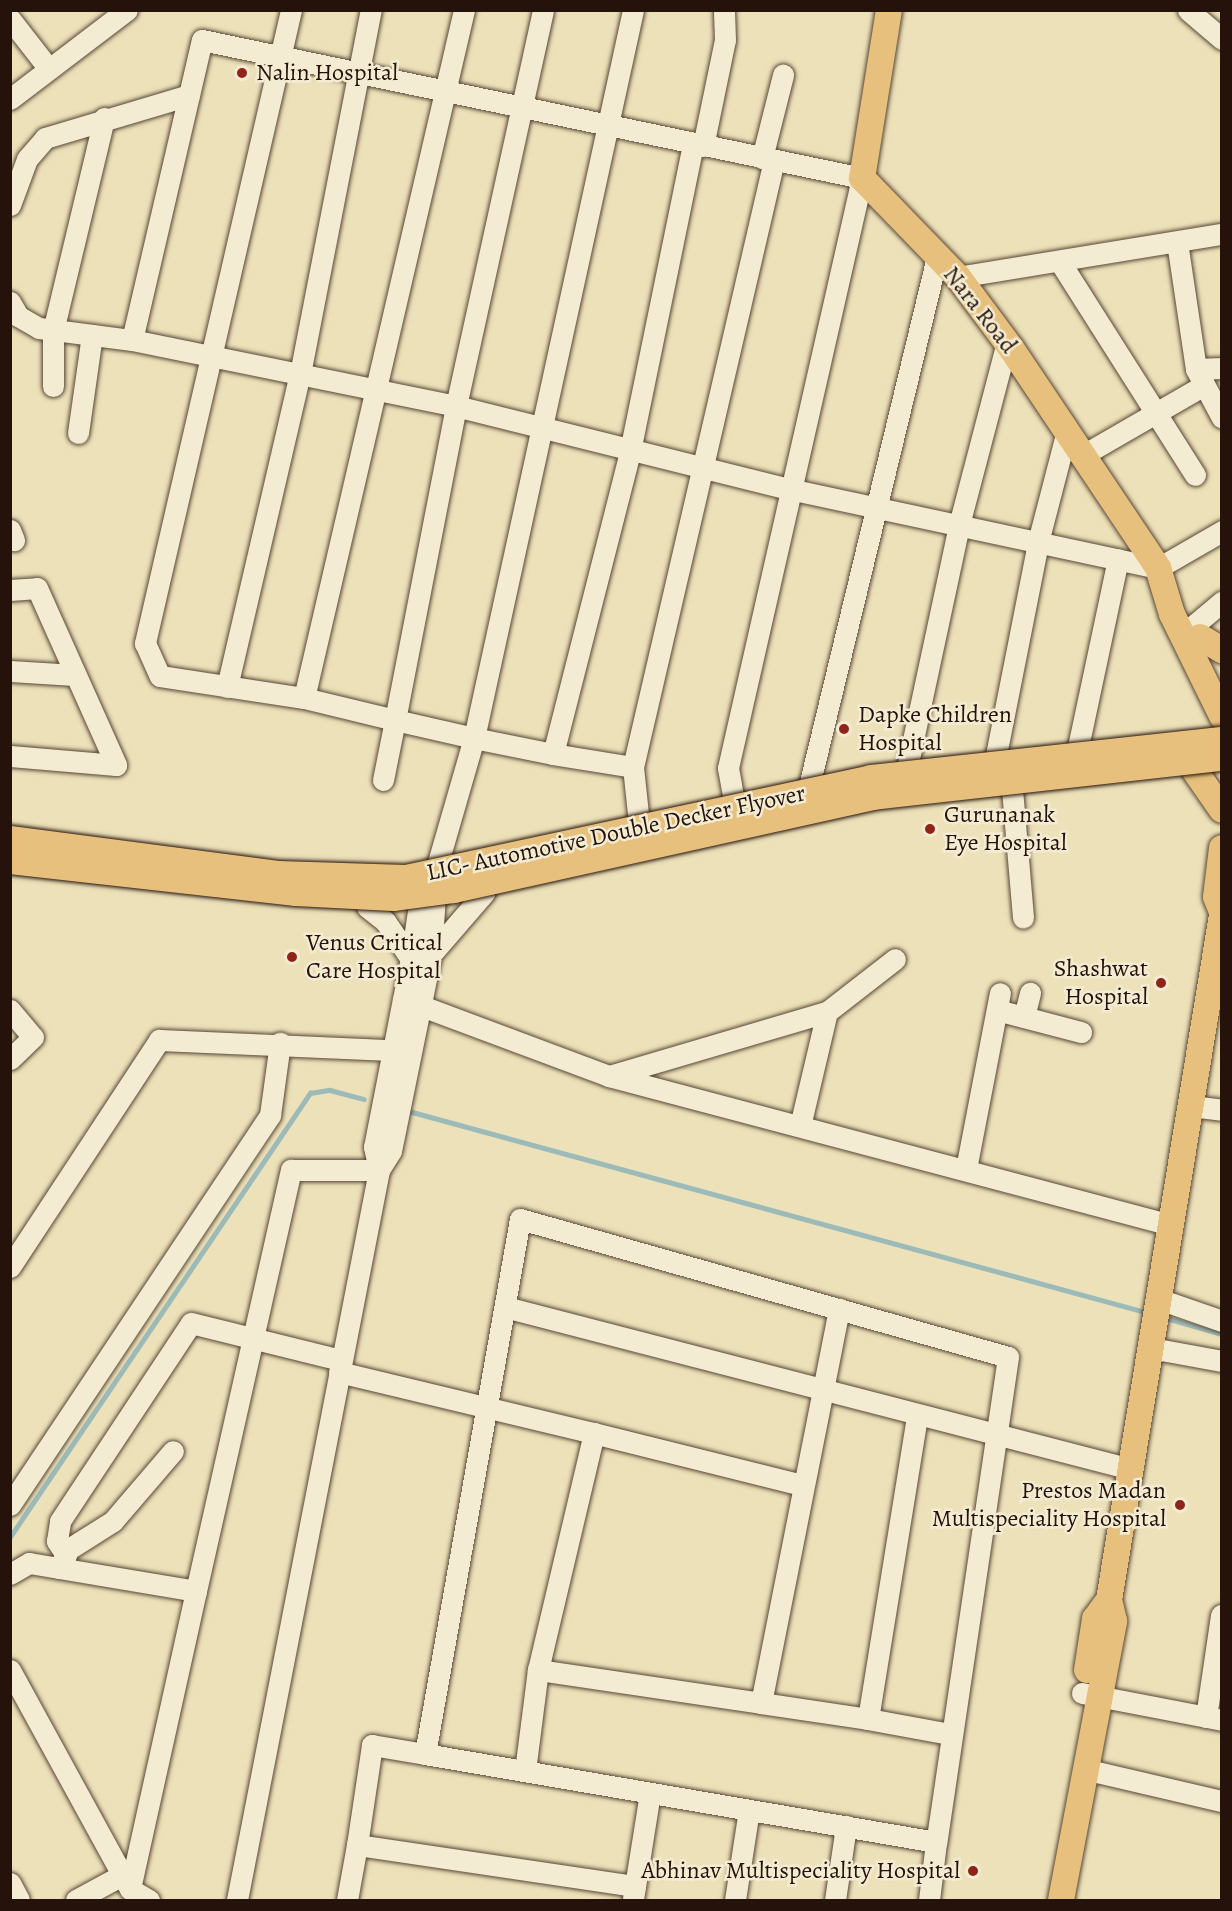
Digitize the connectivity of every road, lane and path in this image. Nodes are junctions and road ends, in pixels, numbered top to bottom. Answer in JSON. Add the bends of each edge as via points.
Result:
{"nodes":[{"id":1,"x":127,"y":10,"type":"edge"},
{"id":2,"x":291,"y":10,"type":"edge"},
{"id":3,"x":370,"y":10,"type":"edge"},
{"id":4,"x":464,"y":10,"type":"edge"},
{"id":5,"x":543,"y":10,"type":"edge"},
{"id":6,"x":633,"y":10,"type":"edge"},
{"id":7,"x":724,"y":10,"type":"edge"},
{"id":8,"x":889,"y":10,"type":"edge"},
{"id":9,"x":1189,"y":11,"type":"edge"},
{"id":10,"x":10,"y":19,"type":"edge"},
{"id":11,"x":1220,"y":31,"type":"edge"},
{"id":12,"x":282,"y":57,"type":"junction"},
{"id":13,"x":49,"y":69,"type":"junction"},
{"id":14,"x":359,"y":73,"type":"junction"},
{"id":15,"x":783,"y":75,"type":"dead end"},
{"id":16,"x":444,"y":92,"type":"junction"},
{"id":17,"x":189,"y":95,"type":"junction"},
{"id":18,"x":10,"y":99,"type":"edge"},
{"id":19,"x":522,"y":108,"type":"junction"},
{"id":20,"x":104,"y":118,"type":"junction"},
{"id":21,"x":608,"y":126,"type":"junction"},
{"id":22,"x":698,"y":145,"type":"junction"},
{"id":23,"x":768,"y":159,"type":"junction"},
{"id":24,"x":862,"y":178,"type":"junction"},
{"id":25,"x":10,"y":205,"type":"edge"},
{"id":26,"x":1221,"y":234,"type":"edge"},
{"id":27,"x":1177,"y":242,"type":"junction"},
{"id":28,"x":937,"y":257,"type":"junction"},
{"id":29,"x":1060,"y":262,"type":"junction"},
{"id":30,"x":958,"y":277,"type":"junction"},
{"id":31,"x":10,"y":302,"type":"edge"},
{"id":32,"x":53,"y":331,"type":"junction"},
{"id":33,"x":92,"y":335,"type":"junction"},
{"id":34,"x":132,"y":340,"type":"junction"},
{"id":35,"x":1007,"y":342,"type":"junction"},
{"id":36,"x":212,"y":357,"type":"junction"},
{"id":37,"x":1221,"y":368,"type":"edge"},
{"id":38,"x":300,"y":374,"type":"junction"},
{"id":39,"x":1200,"y":377,"type":"junction"},
{"id":40,"x":53,"y":386,"type":"dead end"},
{"id":41,"x":378,"y":392,"type":"junction"},
{"id":42,"x":456,"y":406,"type":"junction"},
{"id":43,"x":1156,"y":413,"type":"junction"},
{"id":44,"x":1221,"y":418,"type":"edge"},
{"id":45,"x":545,"y":430,"type":"junction"},
{"id":46,"x":1066,"y":431,"type":"junction"},
{"id":47,"x":78,"y":433,"type":"dead end"},
{"id":48,"x":630,"y":451,"type":"junction"},
{"id":49,"x":1083,"y":455,"type":"junction"},
{"id":50,"x":706,"y":466,"type":"junction"},
{"id":51,"x":1195,"y":476,"type":"dead end"},
{"id":52,"x":794,"y":490,"type":"junction"},
{"id":53,"x":880,"y":508,"type":"junction"},
{"id":54,"x":959,"y":525,"type":"junction"},
{"id":55,"x":1219,"y":539,"type":"edge"},
{"id":56,"x":1038,"y":542,"type":"junction"},
{"id":57,"x":1118,"y":559,"type":"junction"},
{"id":58,"x":1158,"y":568,"type":"junction"},
{"id":59,"x":10,"y":590,"type":"edge"},
{"id":60,"x":1170,"y":598,"type":"junction"},
{"id":61,"x":1221,"y":602,"type":"edge"},
{"id":62,"x":1205,"y":637,"type":"edge"},
{"id":63,"x":10,"y":671,"type":"edge"},
{"id":64,"x":75,"y":675,"type":"junction"},
{"id":65,"x":1221,"y":677,"type":"edge"},
{"id":66,"x":227,"y":687,"type":"junction"},
{"id":67,"x":304,"y":698,"type":"junction"},
{"id":68,"x":1221,"y":716,"type":"edge"},
{"id":69,"x":395,"y":720,"type":"junction"},
{"id":70,"x":1221,"y":734,"type":"edge"},
{"id":71,"x":474,"y":738,"type":"junction"},
{"id":72,"x":1221,"y":740,"type":"edge"},
{"id":73,"x":1078,"y":747,"type":"junction"},
{"id":74,"x":554,"y":754,"type":"junction"},
{"id":75,"x":996,"y":755,"type":"junction"},
{"id":76,"x":10,"y":756,"type":"edge"},
{"id":77,"x":1221,"y":758,"type":"edge"},
{"id":78,"x":633,"y":767,"type":"junction"},
{"id":79,"x":907,"y":768,"type":"junction"},
{"id":80,"x":1221,"y":768,"type":"edge"},
{"id":81,"x":1195,"y":771,"type":"junction"},
{"id":82,"x":383,"y":780,"type":"dead end"},
{"id":83,"x":808,"y":786,"type":"junction"},
{"id":84,"x":1011,"y":789,"type":"junction"},
{"id":85,"x":734,"y":802,"type":"junction"},
{"id":86,"x":1221,"y":810,"type":"edge"},
{"id":87,"x":639,"y":823,"type":"junction"},
{"id":88,"x":10,"y":833,"type":"edge"},
{"id":89,"x":740,"y":836,"type":"junction"},
{"id":90,"x":10,"y":839,"type":"edge"},
{"id":91,"x":1221,"y":848,"type":"edge"},
{"id":92,"x":10,"y":861,"type":"edge"},
{"id":93,"x":10,"y":867,"type":"edge"},
{"id":94,"x":426,"y":868,"type":"junction"},
{"id":95,"x":484,"y":893,"type":"junction"},
{"id":96,"x":428,"y":902,"type":"junction"},
{"id":97,"x":367,"y":907,"type":"junction"},
{"id":98,"x":1221,"y":913,"type":"edge"},
{"id":99,"x":1023,"y":918,"type":"dead end"},
{"id":100,"x":421,"y":956,"type":"junction"},
{"id":101,"x":895,"y":960,"type":"dead end"},
{"id":102,"x":1030,"y":993,"type":"dead end"},
{"id":103,"x":412,"y":1004,"type":"junction"},
{"id":104,"x":10,"y":1010,"type":"edge"},
{"id":105,"x":827,"y":1012,"type":"junction"},
{"id":106,"x":1024,"y":1017,"type":"junction"},
{"id":107,"x":1081,"y":1032,"type":"dead end"},
{"id":108,"x":280,"y":1043,"type":"junction"},
{"id":109,"x":392,"y":1050,"type":"junction"},
{"id":110,"x":10,"y":1059,"type":"edge"},
{"id":111,"x":609,"y":1076,"type":"junction"},
{"id":112,"x":1191,"y":1106,"type":"junction"},
{"id":113,"x":1221,"y":1110,"type":"edge"},
{"id":114,"x":800,"y":1126,"type":"junction"},
{"id":115,"x":966,"y":1169,"type":"junction"},
{"id":116,"x":379,"y":1170,"type":"junction"},
{"id":117,"x":1171,"y":1225,"type":"junction"},
{"id":118,"x":10,"y":1267,"type":"edge"},
{"id":119,"x":1159,"y":1300,"type":"junction"},
{"id":120,"x":504,"y":1307,"type":"junction"},
{"id":121,"x":839,"y":1309,"type":"junction"},
{"id":122,"x":1221,"y":1321,"type":"edge"},
{"id":123,"x":1153,"y":1339,"type":"junction"},
{"id":124,"x":253,"y":1342,"type":"junction"},
{"id":125,"x":1221,"y":1361,"type":"edge"},
{"id":126,"x":340,"y":1366,"type":"junction"},
{"id":127,"x":820,"y":1391,"type":"junction"},
{"id":128,"x":487,"y":1407,"type":"junction"},
{"id":129,"x":917,"y":1417,"type":"junction"},
{"id":130,"x":594,"y":1433,"type":"junction"},
{"id":131,"x":996,"y":1438,"type":"junction"},
{"id":132,"x":173,"y":1451,"type":"dead end"},
{"id":133,"x":1131,"y":1469,"type":"junction"},
{"id":134,"x":802,"y":1485,"type":"junction"},
{"id":135,"x":10,"y":1505,"type":"edge"},
{"id":136,"x":62,"y":1560,"type":"junction"},
{"id":137,"x":10,"y":1574,"type":"edge"},
{"id":138,"x":196,"y":1591,"type":"junction"},
{"id":139,"x":1221,"y":1614,"type":"edge"},
{"id":140,"x":10,"y":1670,"type":"edge"},
{"id":141,"x":538,"y":1670,"type":"junction"},
{"id":142,"x":1090,"y":1695,"type":"junction"},
{"id":143,"x":761,"y":1703,"type":"junction"},
{"id":144,"x":1214,"y":1718,"type":"edge"},
{"id":145,"x":868,"y":1719,"type":"junction"},
{"id":146,"x":950,"y":1734,"type":"junction"},
{"id":147,"x":425,"y":1754,"type":"junction"},
{"id":148,"x":1084,"y":1769,"type":"junction"},
{"id":149,"x":525,"y":1771,"type":"junction"},
{"id":150,"x":650,"y":1793,"type":"junction"},
{"id":151,"x":1221,"y":1801,"type":"edge"},
{"id":152,"x":748,"y":1810,"type":"junction"},
{"id":153,"x":846,"y":1826,"type":"junction"},
{"id":154,"x":936,"y":1842,"type":"junction"},
{"id":155,"x":357,"y":1845,"type":"junction"},
{"id":156,"x":126,"y":1882,"type":"junction"},
{"id":157,"x":10,"y":1883,"type":"edge"},
{"id":158,"x":634,"y":1893,"type":"edge"},
{"id":159,"x":19,"y":1900,"type":"edge"},
{"id":160,"x":76,"y":1900,"type":"edge"},
{"id":161,"x":149,"y":1900,"type":"edge"},
{"id":162,"x":237,"y":1900,"type":"edge"},
{"id":163,"x":347,"y":1900,"type":"edge"},
{"id":164,"x":735,"y":1900,"type":"edge"},
{"id":165,"x":835,"y":1900,"type":"edge"},
{"id":166,"x":929,"y":1900,"type":"edge"},
{"id":167,"x":1048,"y":1900,"type":"edge"},
{"id":168,"x":1060,"y":1900,"type":"edge"}],
"edges":[{"from":1,"to":13,"type":"street"},
{"from":2,"to":12,"type":"street"},
{"from":3,"to":14,"type":"street"},
{"from":4,"to":16,"type":"street"},
{"from":5,"to":19,"type":"street"},
{"from":6,"to":21,"type":"street"},
{"from":7,"to":22,"type":"street","via":[[725,40]]},
{"from":8,"to":24,"type":"main road"},
{"from":9,"to":11,"type":"street"},
{"from":10,"to":13,"type":"street"},
{"from":12,"to":14,"type":"street"},
{"from":12,"to":17,"type":"street","via":[[202,40]]},
{"from":12,"to":36,"type":"street"},
{"from":13,"to":18,"type":"street"},
{"from":14,"to":16,"type":"street"},
{"from":14,"to":38,"type":"street"},
{"from":15,"to":23,"type":"street"},
{"from":16,"to":19,"type":"street"},
{"from":16,"to":41,"type":"street"},
{"from":17,"to":20,"type":"street"},
{"from":17,"to":34,"type":"street"},
{"from":19,"to":21,"type":"street"},
{"from":19,"to":42,"type":"street"},
{"from":20,"to":25,"type":"street","via":[[45,138],[27,159]]},
{"from":20,"to":32,"type":"street"},
{"from":21,"to":22,"type":"street"},
{"from":21,"to":45,"type":"street"},
{"from":22,"to":23,"type":"street"},
{"from":22,"to":48,"type":"street"},
{"from":23,"to":24,"type":"street"},
{"from":23,"to":50,"type":"street"},
{"from":24,"to":28,"type":"main road","name":"Nara Road"},
{"from":24,"to":52,"type":"street"},
{"from":26,"to":27,"type":"street"},
{"from":27,"to":29,"type":"street"},
{"from":27,"to":39,"type":"street"},
{"from":28,"to":30,"type":"main road","name":"Nara Road"},
{"from":28,"to":53,"type":"street"},
{"from":29,"to":30,"type":"street"},
{"from":29,"to":43,"type":"street"},
{"from":30,"to":35,"type":"main road","name":"Nara Road"},
{"from":31,"to":32,"type":"street","via":[[18,316]]},
{"from":32,"to":33,"type":"street"},
{"from":32,"to":40,"type":"street"},
{"from":33,"to":34,"type":"street"},
{"from":33,"to":47,"type":"street"},
{"from":34,"to":36,"type":"street"},
{"from":35,"to":46,"type":"main road","name":"Nara Road"},
{"from":35,"to":54,"type":"street"},
{"from":36,"to":38,"type":"street"},
{"from":36,"to":66,"type":"street","via":[[145,643],[160,676]]},
{"from":37,"to":39,"type":"street"},
{"from":38,"to":41,"type":"street"},
{"from":38,"to":66,"type":"street"},
{"from":39,"to":43,"type":"street"},
{"from":39,"to":44,"type":"street"},
{"from":41,"to":42,"type":"street"},
{"from":41,"to":67,"type":"street"},
{"from":42,"to":45,"type":"street"},
{"from":42,"to":69,"type":"street"},
{"from":43,"to":49,"type":"street"},
{"from":43,"to":51,"type":"street"},
{"from":45,"to":48,"type":"street"},
{"from":45,"to":71,"type":"street"},
{"from":46,"to":49,"type":"main road","name":"Nara Road"},
{"from":46,"to":56,"type":"street"},
{"from":48,"to":50,"type":"street"},
{"from":48,"to":74,"type":"street"},
{"from":49,"to":58,"type":"main road","name":"Nara Road"},
{"from":50,"to":52,"type":"street"},
{"from":50,"to":78,"type":"street"},
{"from":52,"to":53,"type":"street"},
{"from":52,"to":85,"type":"street","via":[[729,768]]},
{"from":53,"to":54,"type":"street"},
{"from":53,"to":83,"type":"street"},
{"from":54,"to":56,"type":"street"},
{"from":54,"to":79,"type":"street"},
{"from":55,"to":58,"type":"street"},
{"from":56,"to":57,"type":"street"},
{"from":56,"to":75,"type":"street"},
{"from":57,"to":58,"type":"street"},
{"from":57,"to":73,"type":"street"},
{"from":58,"to":60,"type":"main road","name":"Nara Road"},
{"from":59,"to":64,"type":"street","via":[[37,588]]},
{"from":60,"to":62,"type":"main road"},
{"from":60,"to":68,"type":"main road","via":[[1172,615]]},
{"from":61,"to":62,"type":"street"},
{"from":62,"to":65,"type":"main road"},
{"from":63,"to":64,"type":"street"},
{"from":64,"to":76,"type":"street","via":[[116,765]]},
{"from":66,"to":67,"type":"street"},
{"from":67,"to":69,"type":"street"},
{"from":69,"to":71,"type":"street"},
{"from":69,"to":82,"type":"street"},
{"from":70,"to":73,"type":"main road"},
{"from":71,"to":74,"type":"street"},
{"from":71,"to":94,"type":"street"},
{"from":72,"to":90,"type":"main road","name":"LIC- Automotive Double Decker Flyover","bridge":true,"via":[[871,778],[406,878],[278,874]]},
{"from":73,"to":75,"type":"main road"},
{"from":74,"to":78,"type":"street"},
{"from":75,"to":79,"type":"main road"},
{"from":77,"to":92,"type":"main road","name":"LIC- Automotive Double Decker Flyover","bridge":true,"via":[[873,797],[454,890],[393,898],[296,893]]},
{"from":78,"to":87,"type":"street"},
{"from":79,"to":83,"type":"main road"},
{"from":80,"to":81,"type":"main road"},
{"from":81,"to":84,"type":"main road"},
{"from":81,"to":86,"type":"main road"},
{"from":83,"to":85,"type":"main road"},
{"from":84,"to":89,"type":"main road","via":[[916,800]]},
{"from":84,"to":99,"type":"street"},
{"from":85,"to":87,"type":"main road"},
{"from":85,"to":89,"type":"street"},
{"from":87,"to":94,"type":"main road"},
{"from":88,"to":94,"type":"main road","via":[[259,865]]},
{"from":89,"to":95,"type":"main road"},
{"from":91,"to":98,"type":"main road","via":[[1216,897]]},
{"from":93,"to":97,"type":"main road"},
{"from":94,"to":96,"type":"street"},
{"from":95,"to":96,"type":"main road"},
{"from":95,"to":100,"type":"street"},
{"from":96,"to":97,"type":"main road"},
{"from":96,"to":100,"type":"street"},
{"from":97,"to":100,"type":"street"},
{"from":98,"to":112,"type":"main road"},
{"from":100,"to":103,"type":"street"},
{"from":101,"to":105,"type":"street"},
{"from":102,"to":106,"type":"street"},
{"from":103,"to":109,"type":"street"},
{"from":103,"to":111,"type":"street"},
{"from":103,"to":116,"type":"street","via":[[391,1151]]},
{"from":104,"to":110,"type":"street","via":[[33,1037]]},
{"from":105,"to":111,"type":"street"},
{"from":105,"to":114,"type":"street"},
{"from":106,"to":107,"type":"street"},
{"from":106,"to":115,"type":"street","via":[[999,1001]]},
{"from":108,"to":109,"type":"street"},
{"from":108,"to":118,"type":"street","via":[[159,1040]]},
{"from":108,"to":135,"type":"street","via":[[270,1115]]},
{"from":109,"to":116,"type":"street","via":[[374,1147]]},
{"from":111,"to":114,"type":"street"},
{"from":112,"to":113,"type":"street"},
{"from":112,"to":117,"type":"main road"},
{"from":114,"to":115,"type":"street"},
{"from":115,"to":117,"type":"street"},
{"from":116,"to":124,"type":"street","via":[[291,1170]]},
{"from":116,"to":126,"type":"street"},
{"from":117,"to":119,"type":"main road"},
{"from":119,"to":122,"type":"street"},
{"from":119,"to":123,"type":"main road"},
{"from":120,"to":121,"type":"street","via":[[520,1219]]},
{"from":120,"to":127,"type":"street"},
{"from":120,"to":128,"type":"street"},
{"from":121,"to":127,"type":"street"},
{"from":121,"to":131,"type":"street","via":[[1008,1357]]},
{"from":123,"to":125,"type":"street"},
{"from":123,"to":133,"type":"main road"},
{"from":124,"to":126,"type":"street"},
{"from":124,"to":136,"type":"street","via":[[200,1321],[191,1323],[60,1521],[57,1541]]},
{"from":124,"to":138,"type":"street"},
{"from":126,"to":128,"type":"street"},
{"from":126,"to":162,"type":"street"},
{"from":127,"to":129,"type":"street"},
{"from":127,"to":134,"type":"street"},
{"from":128,"to":130,"type":"street"},
{"from":128,"to":147,"type":"street"},
{"from":129,"to":131,"type":"street"},
{"from":129,"to":145,"type":"street"},
{"from":130,"to":134,"type":"street"},
{"from":130,"to":141,"type":"street"},
{"from":131,"to":133,"type":"street"},
{"from":131,"to":146,"type":"street"},
{"from":132,"to":136,"type":"street","via":[[113,1521]]},
{"from":133,"to":142,"type":"main road","via":[[1109,1600],[1114,1621]]},
{"from":134,"to":143,"type":"street"},
{"from":136,"to":137,"type":"street","via":[[29,1563]]},
{"from":136,"to":138,"type":"street"},
{"from":138,"to":156,"type":"street"},
{"from":139,"to":144,"type":"street"},
{"from":140,"to":156,"type":"street"},
{"from":141,"to":143,"type":"street"},
{"from":141,"to":149,"type":"street"},
{"from":142,"to":144,"type":"street"},
{"from":142,"to":148,"type":"main road"},
{"from":142,"to":167,"type":"main road"},
{"from":143,"to":145,"type":"street"},
{"from":145,"to":146,"type":"street"},
{"from":146,"to":154,"type":"street"},
{"from":147,"to":149,"type":"street"},
{"from":147,"to":155,"type":"street","via":[[372,1745]]},
{"from":148,"to":151,"type":"street"},
{"from":148,"to":168,"type":"main road"},
{"from":149,"to":150,"type":"street"},
{"from":150,"to":152,"type":"street"},
{"from":150,"to":158,"type":"street"},
{"from":152,"to":153,"type":"street"},
{"from":152,"to":164,"type":"street"},
{"from":153,"to":154,"type":"street"},
{"from":153,"to":165,"type":"street"},
{"from":154,"to":166,"type":"street"},
{"from":155,"to":158,"type":"street"},
{"from":155,"to":163,"type":"street"},
{"from":156,"to":160,"type":"street"},
{"from":156,"to":161,"type":"street"},
{"from":157,"to":159,"type":"street"}]}
